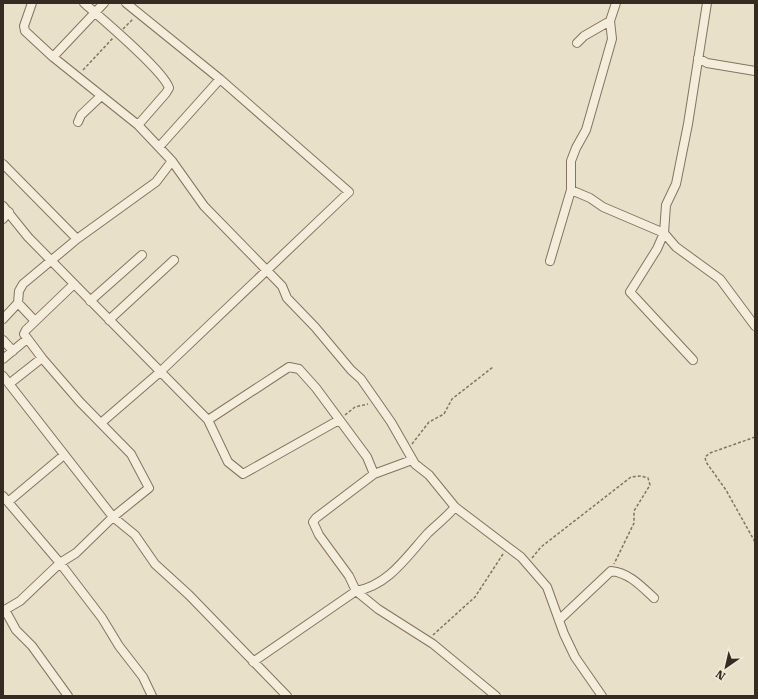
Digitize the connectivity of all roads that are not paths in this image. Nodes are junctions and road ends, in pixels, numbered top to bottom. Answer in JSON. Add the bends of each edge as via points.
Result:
{"nodes":[{"id":1,"x":84,"y":3,"type":"edge"},
{"id":2,"x":104,"y":3,"type":"edge"},
{"id":3,"x":126,"y":3,"type":"edge"},
{"id":4,"x":616,"y":3,"type":"edge"},
{"id":5,"x":707,"y":3,"type":"edge"},
{"id":6,"x":28,"y":4,"type":"edge"},
{"id":7,"x":95,"y":13,"type":"junction"},
{"id":8,"x":610,"y":21,"type":"junction"},
{"id":9,"x":577,"y":43,"type":"dead end"},
{"id":10,"x":52,"y":57,"type":"junction"},
{"id":11,"x":698,"y":58,"type":"junction"},
{"id":12,"x":755,"y":71,"type":"edge"},
{"id":13,"x":220,"y":79,"type":"junction"},
{"id":14,"x":101,"y":96,"type":"junction"},
{"id":15,"x":78,"y":122,"type":"dead end"},
{"id":16,"x":138,"y":125,"type":"junction"},
{"id":17,"x":159,"y":147,"type":"junction"},
{"id":18,"x":172,"y":161,"type":"junction"},
{"id":19,"x":3,"y":164,"type":"edge"},
{"id":20,"x":570,"y":190,"type":"junction"},
{"id":21,"x":6,"y":209,"type":"edge"},
{"id":22,"x":3,"y":220,"type":"edge"},
{"id":23,"x":664,"y":233,"type":"junction"},
{"id":24,"x":77,"y":239,"type":"junction"},
{"id":25,"x":142,"y":255,"type":"dead end"},
{"id":26,"x":174,"y":260,"type":"dead end"},
{"id":27,"x":51,"y":261,"type":"junction"},
{"id":28,"x":550,"y":261,"type":"dead end"},
{"id":29,"x":268,"y":271,"type":"junction"},
{"id":30,"x":74,"y":284,"type":"junction"},
{"id":31,"x":90,"y":301,"type":"junction"},
{"id":32,"x":18,"y":304,"type":"junction"},
{"id":33,"x":3,"y":319,"type":"edge"},
{"id":34,"x":108,"y":320,"type":"junction"},
{"id":35,"x":35,"y":321,"type":"junction"},
{"id":36,"x":755,"y":326,"type":"edge"},
{"id":37,"x":27,"y":339,"type":"junction"},
{"id":38,"x":3,"y":341,"type":"edge"},
{"id":39,"x":13,"y":351,"type":"junction"},
{"id":40,"x":42,"y":358,"type":"junction"},
{"id":41,"x":3,"y":359,"type":"edge"},
{"id":42,"x":692,"y":360,"type":"dead end"},
{"id":43,"x":160,"y":372,"type":"junction"},
{"id":44,"x":3,"y":376,"type":"edge"},
{"id":45,"x":9,"y":384,"type":"junction"},
{"id":46,"x":208,"y":420,"type":"junction"},
{"id":47,"x":339,"y":420,"type":"junction"},
{"id":48,"x":101,"y":423,"type":"junction"},
{"id":49,"x":64,"y":455,"type":"junction"},
{"id":50,"x":412,"y":460,"type":"junction"},
{"id":51,"x":374,"y":474,"type":"junction"},
{"id":52,"x":6,"y":499,"type":"edge"},
{"id":53,"x":455,"y":507,"type":"junction"},
{"id":54,"x":113,"y":517,"type":"junction"},
{"id":55,"x":60,"y":563,"type":"junction"},
{"id":56,"x":356,"y":591,"type":"junction"},
{"id":57,"x":654,"y":598,"type":"dead end"},
{"id":58,"x":4,"y":610,"type":"edge"},
{"id":59,"x":558,"y":620,"type":"junction"},
{"id":60,"x":253,"y":662,"type":"junction"},
{"id":61,"x":68,"y":696,"type":"edge"},
{"id":62,"x":152,"y":696,"type":"edge"},
{"id":63,"x":287,"y":696,"type":"edge"},
{"id":64,"x":496,"y":696,"type":"edge"},
{"id":65,"x":602,"y":696,"type":"edge"}],
"edges":[{"from":1,"to":7,"type":"street"},
{"from":2,"to":7,"type":"street"},
{"from":3,"to":13,"type":"street"},
{"from":4,"to":8,"type":"street"},
{"from":5,"to":11,"type":"street"},
{"from":6,"to":10,"type":"street","via":[[25,31]]},
{"from":7,"to":10,"type":"street"},
{"from":7,"to":16,"type":"street","via":[[162,76],[169,88]]},
{"from":8,"to":9,"type":"street"},
{"from":8,"to":20,"type":"street","via":[[612,39],[586,130],[571,162]]},
{"from":10,"to":14,"type":"street"},
{"from":11,"to":12,"type":"street","via":[[707,63]]},
{"from":11,"to":23,"type":"street","via":[[676,184],[665,211]]},
{"from":13,"to":17,"type":"street"},
{"from":13,"to":29,"type":"street","via":[[349,192]]},
{"from":14,"to":15,"type":"street","via":[[81,115]]},
{"from":14,"to":16,"type":"street"},
{"from":16,"to":17,"type":"street"},
{"from":17,"to":18,"type":"street"},
{"from":18,"to":24,"type":"street","via":[[156,182]]},
{"from":18,"to":29,"type":"street","via":[[204,206]]},
{"from":19,"to":24,"type":"street"},
{"from":20,"to":23,"type":"street","via":[[590,198],[602,207]]},
{"from":20,"to":28,"type":"street"},
{"from":21,"to":22,"type":"street"},
{"from":21,"to":27,"type":"street"},
{"from":23,"to":36,"type":"street","via":[[676,248],[720,279]]},
{"from":23,"to":42,"type":"street","via":[[630,292]]},
{"from":24,"to":27,"type":"street"},
{"from":25,"to":31,"type":"street"},
{"from":26,"to":34,"type":"street"},
{"from":27,"to":30,"type":"street"},
{"from":27,"to":32,"type":"street","via":[[20,287]]},
{"from":29,"to":43,"type":"street"},
{"from":29,"to":50,"type":"street","via":[[282,286],[288,298],[361,379],[378,402]]},
{"from":30,"to":31,"type":"street"},
{"from":30,"to":35,"type":"street"},
{"from":31,"to":34,"type":"street"},
{"from":32,"to":33,"type":"street"},
{"from":32,"to":35,"type":"street"},
{"from":34,"to":43,"type":"street"},
{"from":35,"to":37,"type":"street","via":[[24,334]]},
{"from":37,"to":39,"type":"street"},
{"from":37,"to":40,"type":"street"},
{"from":38,"to":39,"type":"street"},
{"from":39,"to":41,"type":"street"},
{"from":40,"to":45,"type":"street"},
{"from":40,"to":48,"type":"street"},
{"from":43,"to":46,"type":"street"},
{"from":43,"to":48,"type":"street"},
{"from":44,"to":45,"type":"street"},
{"from":45,"to":49,"type":"street"},
{"from":46,"to":47,"type":"street","via":[[289,367],[299,369]]},
{"from":46,"to":47,"type":"street","via":[[228,462],[243,474]]},
{"from":47,"to":51,"type":"street","via":[[367,457]]},
{"from":48,"to":54,"type":"street","via":[[131,454],[149,486],[147,491]]},
{"from":49,"to":52,"type":"street"},
{"from":49,"to":54,"type":"street"},
{"from":50,"to":51,"type":"street"},
{"from":50,"to":53,"type":"street","via":[[429,475]]},
{"from":51,"to":56,"type":"street","via":[[332,504],[314,522]]},
{"from":52,"to":55,"type":"street"},
{"from":53,"to":56,"type":"street","via":[[428,533],[402,564],[382,580]]},
{"from":53,"to":59,"type":"street","via":[[527,564],[547,587]]},
{"from":54,"to":55,"type":"street","via":[[76,553]]},
{"from":54,"to":60,"type":"street","via":[[135,536],[155,564],[189,595]]},
{"from":55,"to":58,"type":"street","via":[[20,601]]},
{"from":55,"to":62,"type":"street","via":[[102,618]]},
{"from":56,"to":60,"type":"street"},
{"from":56,"to":64,"type":"street","via":[[427,641]]},
{"from":57,"to":59,"type":"street","via":[[621,572],[611,571]]},
{"from":58,"to":61,"type":"street","via":[[16,630],[32,646]]},
{"from":59,"to":65,"type":"street","via":[[575,657]]},
{"from":60,"to":63,"type":"street"}]}
